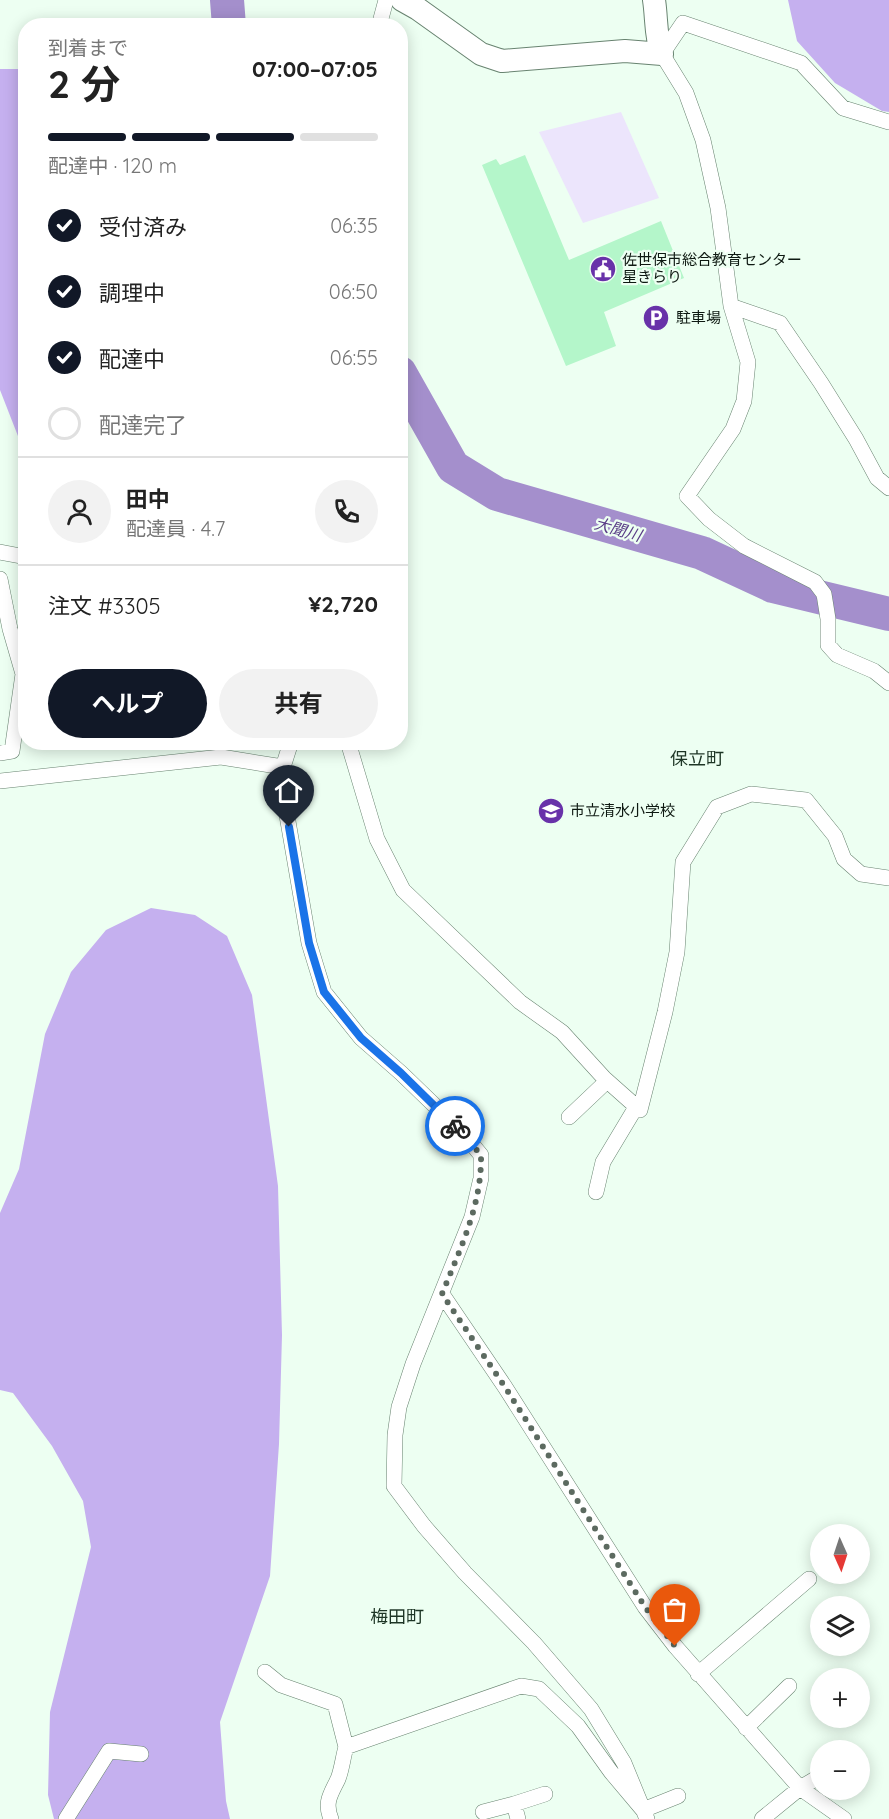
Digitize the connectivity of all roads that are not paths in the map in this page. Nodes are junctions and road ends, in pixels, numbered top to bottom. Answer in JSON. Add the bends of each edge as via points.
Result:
{"nodes":[{"id":1,"x":386,"y":0,"type":"edge"},
{"id":2,"x":654,"y":0,"type":"edge"},
{"id":3,"x":414,"y":3,"type":"edge"},
{"id":4,"x":381,"y":18,"type":"edge"},
{"id":5,"x":662,"y":54,"type":"junction"},
{"id":6,"x":889,"y":122,"type":"edge"},
{"id":7,"x":731,"y":306,"type":"junction"},
{"id":8,"x":889,"y":488,"type":"edge"},
{"id":9,"x":0,"y":552,"type":"edge"},
{"id":10,"x":18,"y":555,"type":"edge"},
{"id":11,"x":0,"y":579,"type":"edge"},
{"id":12,"x":18,"y":657,"type":"edge"},
{"id":13,"x":889,"y":683,"type":"edge"},
{"id":14,"x":18,"y":709,"type":"edge"},
{"id":15,"x":288,"y":750,"type":"edge"},
{"id":16,"x":350,"y":750,"type":"edge"},
{"id":17,"x":0,"y":753,"type":"edge"},
{"id":18,"x":283,"y":767,"type":"junction"},
{"id":19,"x":0,"y":781,"type":"edge"},
{"id":20,"x":889,"y":878,"type":"edge"},
{"id":21,"x":607,"y":1081,"type":"junction"},
{"id":22,"x":636,"y":1107,"type":"junction"},
{"id":23,"x":569,"y":1117,"type":"dead end"},
{"id":24,"x":596,"y":1192,"type":"dead end"},
{"id":25,"x":442,"y":1294,"type":"junction"},
{"id":26,"x":809,"y":1579,"type":"dead end"},
{"id":27,"x":265,"y":1672,"type":"dead end"},
{"id":28,"x":699,"y":1674,"type":"junction"},
{"id":29,"x":789,"y":1686,"type":"dead end"},
{"id":30,"x":746,"y":1728,"type":"junction"},
{"id":31,"x":346,"y":1747,"type":"junction"},
{"id":32,"x":141,"y":1754,"type":"dead end"},
{"id":33,"x":810,"y":1782,"type":"edge"},
{"id":34,"x":800,"y":1788,"type":"junction"},
{"id":35,"x":545,"y":1794,"type":"dead end"},
{"id":36,"x":678,"y":1796,"type":"dead end"},
{"id":37,"x":483,"y":1812,"type":"dead end"},
{"id":38,"x":516,"y":1812,"type":"edge"},
{"id":39,"x":645,"y":1815,"type":"edge"},
{"id":40,"x":66,"y":1819,"type":"edge"},
{"id":41,"x":331,"y":1819,"type":"edge"},
{"id":42,"x":762,"y":1819,"type":"edge"},
{"id":43,"x":844,"y":1819,"type":"edge"}],
"edges":[{"from":1,"to":4,"type":"street"},
{"from":2,"to":5,"type":"street"},
{"from":3,"to":5,"type":"street","via":[[481,54],[502,61],[625,51]]},
{"from":5,"to":6,"type":"street","via":[[683,23],[801,63],[843,108]]},
{"from":5,"to":7,"type":"street","via":[[686,93],[703,140],[718,207]]},
{"from":7,"to":8,"type":"street","via":[[780,323],[833,401],[877,478]]},
{"from":7,"to":13,"type":"street","via":[[748,362],[744,401],[733,429],[687,496],[744,546],[815,582],[824,594],[828,645],[837,656],[874,670]]},
{"from":9,"to":10,"type":"street"},
{"from":11,"to":12,"type":"street"},
{"from":14,"to":17,"type":"street","via":[[12,751]]},
{"from":15,"to":18,"type":"street"},
{"from":16,"to":21,"type":"street","via":[[377,839],[403,890],[520,1002],[562,1032]]},
{"from":18,"to":19,"type":"street","via":[[221,757]]},
{"from":18,"to":25,"type":"street","via":[[285,804],[309,943],[324,992],[361,1038],[461,1131],[481,1155],[481,1178],[472,1217]]},
{"from":20,"to":22,"type":"street","via":[[861,874],[844,859],[835,836],[807,800],[751,794],[717,807],[682,861],[677,952],[640,1110]]},
{"from":21,"to":22,"type":"street"},
{"from":21,"to":23,"type":"street"},
{"from":22,"to":24,"type":"street","via":[[603,1162]]},
{"from":25,"to":28,"type":"street","via":[[645,1607]]},
{"from":25,"to":39,"type":"street","via":[[399,1407],[394,1486],[465,1573],[534,1643],[591,1709],[624,1763]]},
{"from":26,"to":28,"type":"street"},
{"from":27,"to":31,"type":"street","via":[[281,1685],[335,1704]]},
{"from":28,"to":30,"type":"street"},
{"from":29,"to":30,"type":"street"},
{"from":30,"to":34,"type":"street"},
{"from":31,"to":39,"type":"street","via":[[521,1686],[539,1689],[578,1726]]},
{"from":31,"to":41,"type":"street","via":[[339,1778],[328,1798]]},
{"from":32,"to":40,"type":"street","via":[[109,1752]]},
{"from":33,"to":34,"type":"street"},
{"from":34,"to":42,"type":"street"},
{"from":34,"to":43,"type":"street"},
{"from":35,"to":38,"type":"street"},
{"from":36,"to":39,"type":"street"},
{"from":37,"to":38,"type":"street"}]}
